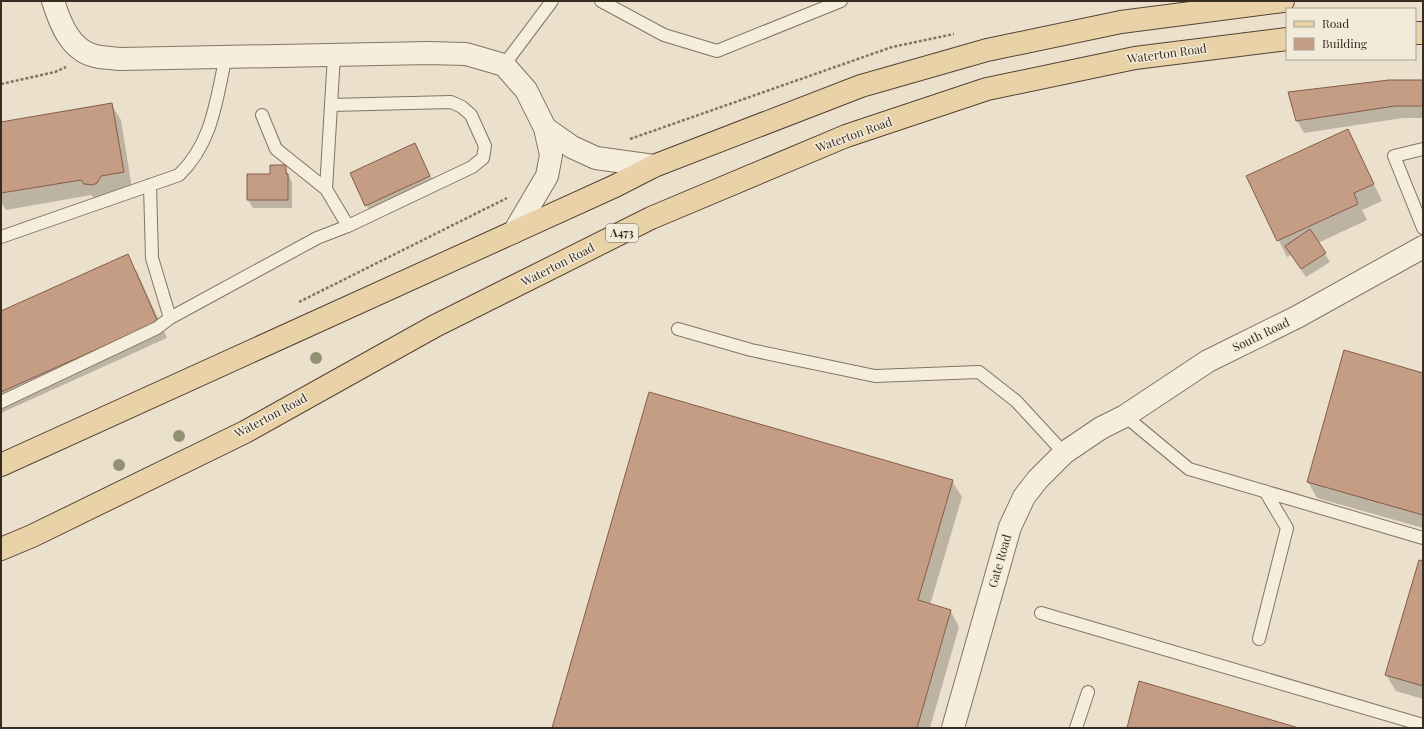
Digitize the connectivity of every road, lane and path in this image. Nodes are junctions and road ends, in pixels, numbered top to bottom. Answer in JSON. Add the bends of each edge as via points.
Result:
{"nodes":[{"id":1,"x":53,"y":1,"type":"edge"},
{"id":2,"x":552,"y":1,"type":"edge"},
{"id":3,"x":601,"y":1,"type":"edge"},
{"id":4,"x":842,"y":1,"type":"edge"},
{"id":5,"x":1283,"y":1,"type":"edge"},
{"id":6,"x":1286,"y":39,"type":"edge"},
{"id":7,"x":82,"y":50,"type":"junction"},
{"id":8,"x":334,"y":55,"type":"junction"},
{"id":9,"x":226,"y":56,"type":"junction"},
{"id":10,"x":504,"y":65,"type":"junction"},
{"id":11,"x":1,"y":84,"type":"edge"},
{"id":12,"x":331,"y":105,"type":"junction"},
{"id":13,"x":262,"y":115,"type":"dead end"},
{"id":14,"x":544,"y":128,"type":"junction"},
{"id":15,"x":1423,"y":149,"type":"edge"},
{"id":16,"x":654,"y":166,"type":"junction"},
{"id":17,"x":150,"y":186,"type":"junction"},
{"id":18,"x":326,"y":188,"type":"junction"},
{"id":19,"x":348,"y":226,"type":"junction"},
{"id":20,"x":1423,"y":228,"type":"edge"},
{"id":21,"x":514,"y":232,"type":"junction"},
{"id":22,"x":1,"y":237,"type":"edge"},
{"id":23,"x":1423,"y":247,"type":"edge"},
{"id":24,"x":170,"y":318,"type":"junction"},
{"id":25,"x":678,"y":329,"type":"dead end"},
{"id":26,"x":1,"y":402,"type":"edge"},
{"id":27,"x":1125,"y":416,"type":"junction"},
{"id":28,"x":1101,"y":428,"type":"joint"},
{"id":29,"x":1064,"y":453,"type":"junction"},
{"id":30,"x":1,"y":465,"type":"edge"},
{"id":31,"x":1265,"y":491,"type":"junction"},
{"id":32,"x":1423,"y":538,"type":"edge"},
{"id":33,"x":1,"y":549,"type":"edge"},
{"id":34,"x":1041,"y":613,"type":"dead end"},
{"id":35,"x":1259,"y":639,"type":"dead end"},
{"id":36,"x":1088,"y":692,"type":"dead end"},
{"id":37,"x":1423,"y":725,"type":"edge"},
{"id":38,"x":953,"y":728,"type":"edge"},
{"id":39,"x":1076,"y":728,"type":"edge"}],
"edges":[{"from":1,"to":7,"type":"street","via":[[65,32]]},
{"from":2,"to":10,"type":"lane"},
{"from":3,"to":4,"type":"lane","via":[[664,36],[717,51]]},
{"from":5,"to":16,"type":"main road","via":[[1121,22],[987,50],[861,86]]},
{"from":6,"to":33,"type":"main road","name":"Waterton Road","number":"A473","via":[[1135,58],[987,89],[846,136],[651,218],[435,326],[244,432]]},
{"from":7,"to":9,"type":"street","via":[[94,56],[120,59]]},
{"from":7,"to":11,"type":"path","via":[[66,67],[55,72]]},
{"from":8,"to":9,"type":"street"},
{"from":8,"to":10,"type":"street","via":[[466,54]]},
{"from":8,"to":12,"type":"lane"},
{"from":9,"to":17,"type":"lane","via":[[206,137],[192,162],[179,175]]},
{"from":10,"to":14,"type":"street","via":[[526,90]]},
{"from":12,"to":18,"type":"lane"},
{"from":12,"to":19,"type":"lane","via":[[452,102],[471,115],[486,146],[483,158],[472,167]]},
{"from":13,"to":18,"type":"lane","via":[[276,149]]},
{"from":14,"to":16,"type":"street","via":[[572,147],[596,158]]},
{"from":14,"to":21,"type":"street","via":[[551,155],[547,176]]},
{"from":15,"to":20,"type":"lane","via":[[1394,156]]},
{"from":16,"to":21,"type":"main road"},
{"from":17,"to":22,"type":"lane","via":[[108,198]]},
{"from":17,"to":24,"type":"lane","via":[[152,258]]},
{"from":18,"to":19,"type":"lane"},
{"from":19,"to":24,"type":"lane","via":[[316,238]]},
{"from":21,"to":30,"type":"main road"},
{"from":23,"to":27,"type":"street","name":"South Road","via":[[1297,317],[1208,361]]},
{"from":24,"to":26,"type":"lane","via":[[156,328]]},
{"from":25,"to":29,"type":"lane","via":[[751,350],[875,376],[979,372],[1016,401]]},
{"from":27,"to":28,"type":"street","name":"South Road"},
{"from":27,"to":31,"type":"lane","via":[[1189,469]]},
{"from":28,"to":29,"type":"street","name":"Gate Road"},
{"from":29,"to":38,"type":"street","name":"Gate Road","via":[[1024,497],[1010,527]]},
{"from":31,"to":32,"type":"lane"},
{"from":31,"to":35,"type":"lane","via":[[1287,528]]},
{"from":34,"to":37,"type":"lane"},
{"from":36,"to":39,"type":"lane"}]}
